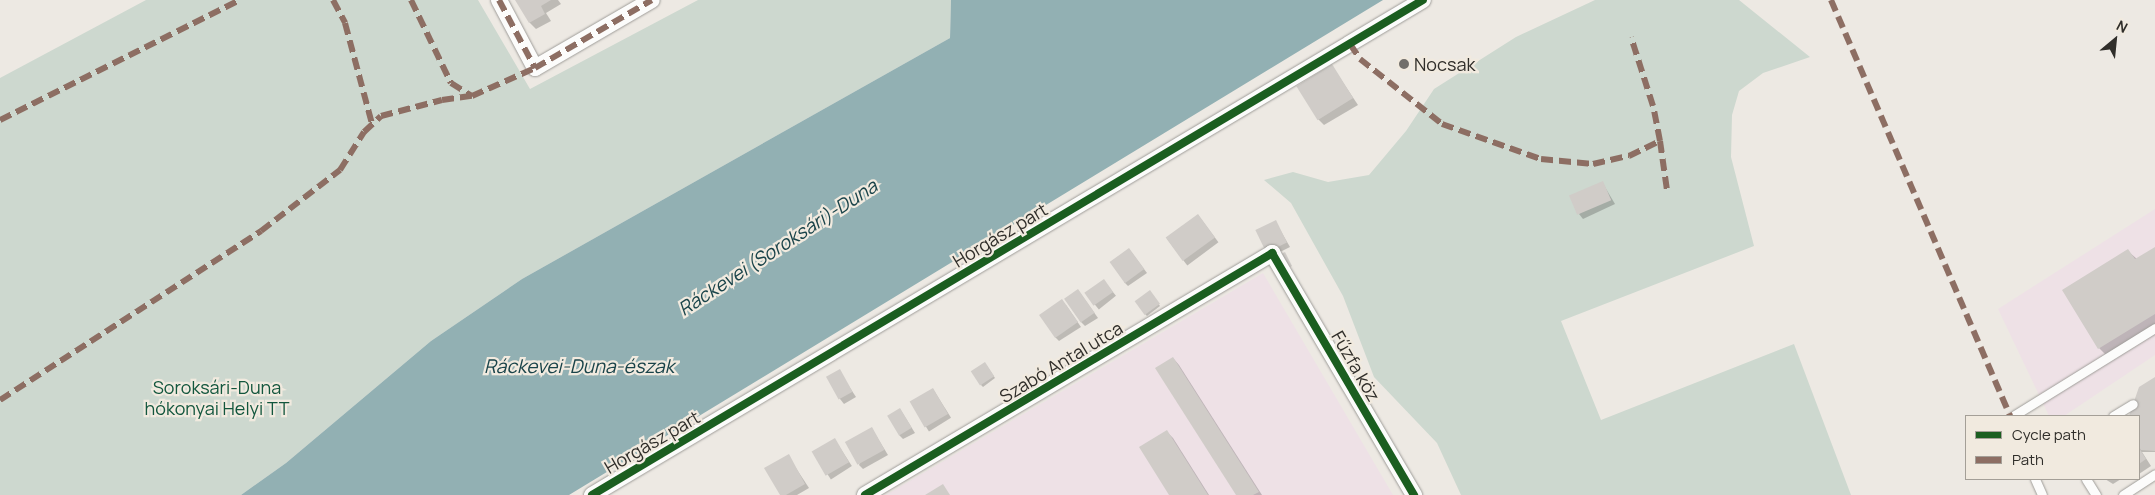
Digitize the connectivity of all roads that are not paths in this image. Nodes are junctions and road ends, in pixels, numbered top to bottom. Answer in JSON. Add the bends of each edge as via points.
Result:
{"nodes":[{"id":1,"x":499,"y":0,"type":"edge"},
{"id":2,"x":652,"y":0,"type":"edge"},
{"id":3,"x":1423,"y":0,"type":"edge"},
{"id":4,"x":1272,"y":253,"type":"joint"},
{"id":5,"x":2155,"y":328,"type":"edge"},
{"id":6,"x":2133,"y":404,"type":"dead end"},
{"id":7,"x":2015,"y":415,"type":"edge"},
{"id":8,"x":2115,"y":415,"type":"edge"},
{"id":9,"x":2155,"y":474,"type":"edge"},
{"id":10,"x":2035,"y":480,"type":"edge"},
{"id":11,"x":2087,"y":480,"type":"edge"},
{"id":12,"x":592,"y":495,"type":"edge"},
{"id":13,"x":865,"y":495,"type":"edge"},
{"id":14,"x":1414,"y":495,"type":"edge"},
{"id":15,"x":2042,"y":495,"type":"edge"},
{"id":16,"x":2096,"y":495,"type":"edge"},
{"id":17,"x":2123,"y":495,"type":"edge"}],
"edges":[{"from":1,"to":2,"type":"street","via":[[535,68]]},
{"from":3,"to":12,"type":"street","name":"Horgász part"},
{"from":4,"to":13,"type":"street","name":"Szabó Antal utca"},
{"from":4,"to":14,"type":"street","name":"Fűzfa köz"},
{"from":5,"to":7,"type":"lane"},
{"from":6,"to":8,"type":"lane"},
{"from":9,"to":17,"type":"lane"},
{"from":10,"to":15,"type":"lane"},
{"from":11,"to":16,"type":"lane"}]}
